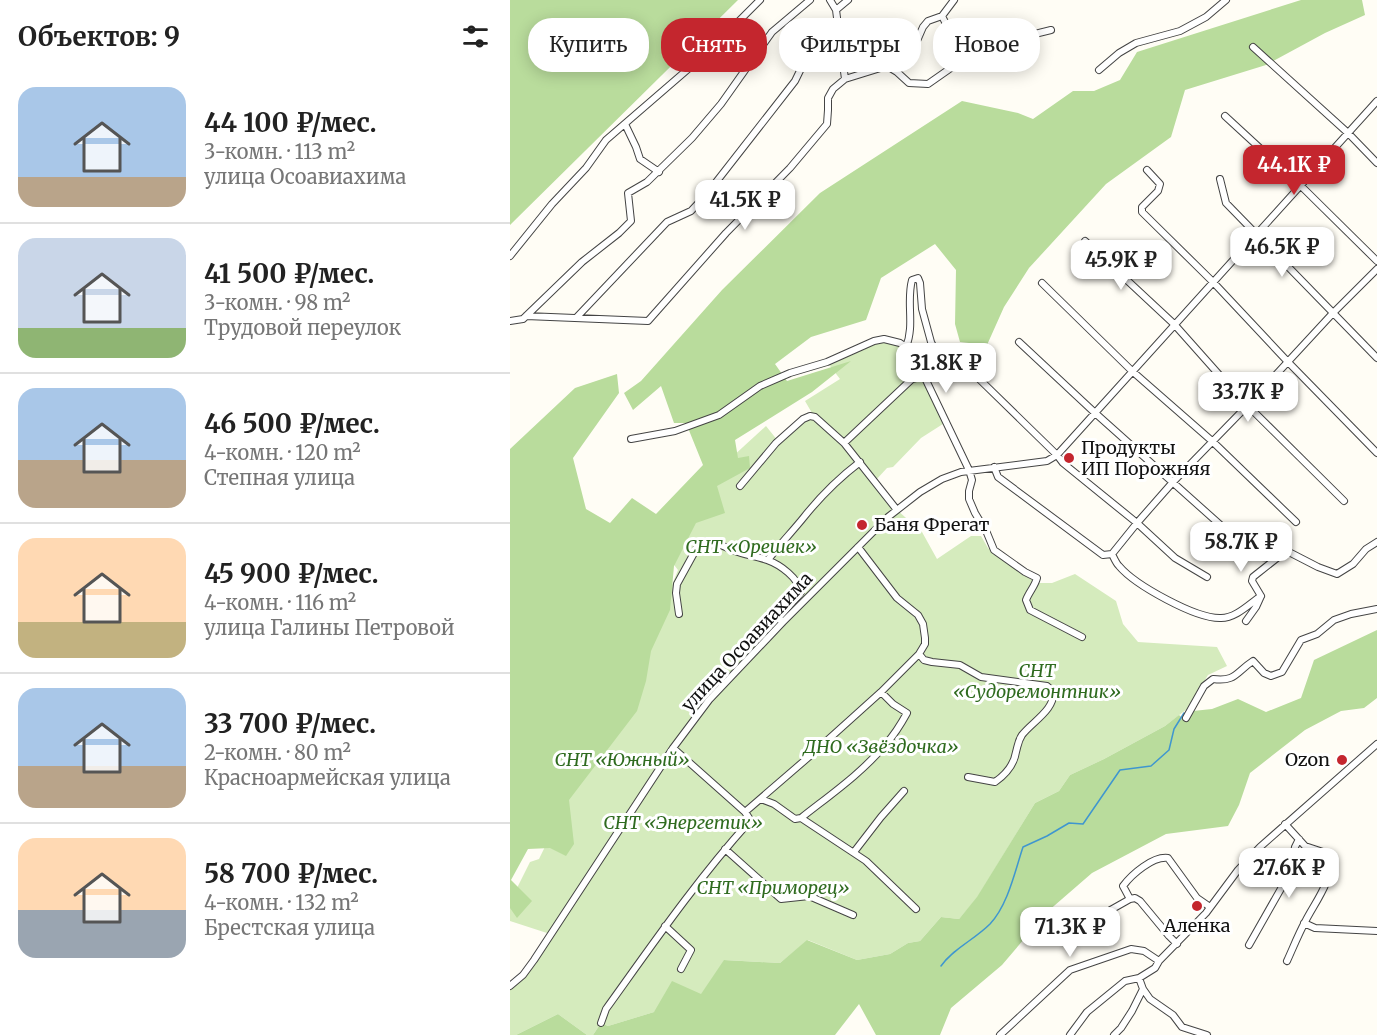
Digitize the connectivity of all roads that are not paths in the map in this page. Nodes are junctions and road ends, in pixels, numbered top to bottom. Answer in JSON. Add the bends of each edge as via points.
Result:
{"nodes":[{"id":1,"x":760,"y":0,"type":"edge"},
{"id":2,"x":810,"y":0,"type":"edge"},
{"id":3,"x":830,"y":0,"type":"edge"},
{"id":4,"x":848,"y":0,"type":"edge"},
{"id":5,"x":954,"y":0,"type":"edge"},
{"id":6,"x":1226,"y":0,"type":"edge"},
{"id":7,"x":836,"y":10,"type":"junction"},
{"id":8,"x":942,"y":16,"type":"joint"},
{"id":9,"x":837,"y":18,"type":"edge"},
{"id":10,"x":1051,"y":30,"type":"dead end"},
{"id":11,"x":921,"y":32,"type":"edge"},
{"id":12,"x":1040,"y":33,"type":"edge"},
{"id":13,"x":1252,"y":47,"type":"dead end"},
{"id":14,"x":1099,"y":70,"type":"dead end"},
{"id":15,"x":799,"y":72,"type":"edge"},
{"id":16,"x":844,"y":72,"type":"edge"},
{"id":17,"x":945,"y":72,"type":"edge"},
{"id":18,"x":845,"y":79,"type":"junction"},
{"id":19,"x":1377,"y":101,"type":"edge"},
{"id":20,"x":1225,"y":116,"type":"dead end"},
{"id":21,"x":625,"y":124,"type":"junction"},
{"id":22,"x":1348,"y":133,"type":"junction"},
{"id":23,"x":1377,"y":163,"type":"edge"},
{"id":24,"x":1147,"y":170,"type":"dead end"},
{"id":25,"x":659,"y":172,"type":"junction"},
{"id":26,"x":1220,"y":179,"type":"dead end"},
{"id":27,"x":1300,"y":185,"type":"junction"},
{"id":28,"x":1256,"y":233,"type":"junction"},
{"id":29,"x":1085,"y":241,"type":"dead end"},
{"id":30,"x":510,"y":256,"type":"edge"},
{"id":31,"x":1377,"y":261,"type":"edge"},
{"id":32,"x":1377,"y":269,"type":"edge"},
{"id":33,"x":1213,"y":282,"type":"junction"},
{"id":34,"x":1042,"y":283,"type":"dead end"},
{"id":35,"x":1333,"y":313,"type":"junction"},
{"id":36,"x":526,"y":316,"type":"junction"},
{"id":37,"x":576,"y":318,"type":"junction"},
{"id":38,"x":510,"y":321,"type":"edge"},
{"id":39,"x":1174,"y":324,"type":"junction"},
{"id":40,"x":1019,"y":342,"type":"dead end"},
{"id":41,"x":906,"y":347,"type":"junction"},
{"id":42,"x":1377,"y":358,"type":"edge"},
{"id":43,"x":1288,"y":362,"type":"junction"},
{"id":44,"x":1132,"y":370,"type":"junction"},
{"id":45,"x":924,"y":376,"type":"junction"},
{"id":46,"x":1248,"y":405,"type":"junction"},
{"id":47,"x":1094,"y":412,"type":"junction"},
{"id":48,"x":631,"y":439,"type":"dead end"},
{"id":49,"x":1212,"y":441,"type":"junction"},
{"id":50,"x":844,"y":443,"type":"junction"},
{"id":51,"x":1377,"y":453,"type":"edge"},
{"id":52,"x":1057,"y":455,"type":"junction"},
{"id":53,"x":860,"y":462,"type":"junction"},
{"id":54,"x":994,"y":467,"type":"junction"},
{"id":55,"x":969,"y":470,"type":"junction"},
{"id":56,"x":1173,"y":482,"type":"junction"},
{"id":57,"x":740,"y":486,"type":"dead end"},
{"id":58,"x":1344,"y":501,"type":"dead end"},
{"id":59,"x":897,"y":510,"type":"junction"},
{"id":60,"x":1296,"y":522,"type":"dead end"},
{"id":61,"x":1137,"y":523,"type":"junction"},
{"id":62,"x":1377,"y":542,"type":"edge"},
{"id":63,"x":858,"y":547,"type":"junction"},
{"id":64,"x":1112,"y":554,"type":"junction"},
{"id":65,"x":1276,"y":555,"type":"junction"},
{"id":66,"x":768,"y":560,"type":"junction"},
{"id":67,"x":1207,"y":577,"type":"dead end"},
{"id":68,"x":1261,"y":596,"type":"junction"},
{"id":69,"x":1377,"y":609,"type":"edge"},
{"id":70,"x":680,"y":614,"type":"dead end"},
{"id":71,"x":1246,"y":621,"type":"dead end"},
{"id":72,"x":782,"y":623,"type":"junction"},
{"id":73,"x":1082,"y":637,"type":"dead end"},
{"id":74,"x":919,"y":654,"type":"junction"},
{"id":75,"x":881,"y":692,"type":"junction"},
{"id":76,"x":1186,"y":718,"type":"dead end"},
{"id":77,"x":1377,"y":744,"type":"edge"},
{"id":78,"x":673,"y":748,"type":"junction"},
{"id":79,"x":968,"y":777,"type":"dead end"},
{"id":80,"x":904,"y":791,"type":"dead end"},
{"id":81,"x":761,"y":799,"type":"junction"},
{"id":82,"x":745,"y":812,"type":"junction"},
{"id":83,"x":801,"y":818,"type":"junction"},
{"id":84,"x":1285,"y":824,"type":"junction"},
{"id":85,"x":1299,"y":839,"type":"junction"},
{"id":86,"x":725,"y":849,"type":"junction"},
{"id":87,"x":854,"y":852,"type":"junction"},
{"id":88,"x":1130,"y":899,"type":"junction"},
{"id":89,"x":1210,"y":907,"type":"junction"},
{"id":90,"x":916,"y":909,"type":"dead end"},
{"id":91,"x":853,"y":915,"type":"dead end"},
{"id":92,"x":1053,"y":920,"type":"dead end"},
{"id":93,"x":1304,"y":923,"type":"junction"},
{"id":94,"x":665,"y":926,"type":"junction"},
{"id":95,"x":1377,"y":931,"type":"edge"},
{"id":96,"x":1177,"y":944,"type":"junction"},
{"id":97,"x":1249,"y":945,"type":"dead end"},
{"id":98,"x":1159,"y":961,"type":"junction"},
{"id":99,"x":1287,"y":961,"type":"dead end"},
{"id":100,"x":681,"y":969,"type":"dead end"},
{"id":101,"x":1139,"y":978,"type":"junction"},
{"id":102,"x":510,"y":986,"type":"edge"},
{"id":103,"x":1143,"y":989,"type":"junction"},
{"id":104,"x":601,"y":1023,"type":"dead end"},
{"id":105,"x":1000,"y":1035,"type":"edge"},
{"id":106,"x":1070,"y":1035,"type":"edge"},
{"id":107,"x":1114,"y":1035,"type":"edge"},
{"id":108,"x":1207,"y":1035,"type":"edge"}],
"edges":[{"from":1,"to":21,"type":"street","via":[[709,51]]},
{"from":2,"to":25,"type":"street","via":[[772,32],[721,104]]},
{"from":3,"to":7,"type":"street"},
{"from":4,"to":7,"type":"street"},
{"from":5,"to":8,"type":"street"},
{"from":6,"to":14,"type":"street","via":[[1180,31],[1136,43]]},
{"from":7,"to":9,"type":"street"},
{"from":8,"to":11,"type":"street","via":[[928,21]]},
{"from":10,"to":12,"type":"street"},
{"from":13,"to":22,"type":"street"},
{"from":15,"to":37,"type":"street","via":[[706,195],[691,211],[667,222]]},
{"from":16,"to":18,"type":"street"},
{"from":17,"to":18,"type":"street","via":[[928,84],[909,83],[886,66]]},
{"from":18,"to":37,"type":"street","via":[[828,98],[826,124],[648,321]]},
{"from":19,"to":22,"type":"street"},
{"from":20,"to":27,"type":"street"},
{"from":21,"to":25,"type":"street","via":[[640,159]]},
{"from":21,"to":30,"type":"street","via":[[606,140]]},
{"from":22,"to":23,"type":"street"},
{"from":22,"to":27,"type":"street"},
{"from":24,"to":33,"type":"street","via":[[1160,184],[1142,212]]},
{"from":25,"to":36,"type":"street","via":[[628,193],[631,221]]},
{"from":26,"to":28,"type":"street","via":[[1226,203]]},
{"from":27,"to":28,"type":"street"},
{"from":27,"to":31,"type":"street"},
{"from":28,"to":33,"type":"street"},
{"from":28,"to":35,"type":"street"},
{"from":29,"to":39,"type":"street"},
{"from":32,"to":35,"type":"street"},
{"from":33,"to":39,"type":"street"},
{"from":33,"to":43,"type":"street"},
{"from":34,"to":44,"type":"street"},
{"from":35,"to":42,"type":"street"},
{"from":35,"to":43,"type":"street"},
{"from":36,"to":37,"type":"street"},
{"from":36,"to":38,"type":"street"},
{"from":39,"to":44,"type":"street"},
{"from":39,"to":46,"type":"street"},
{"from":40,"to":47,"type":"street"},
{"from":41,"to":45,"type":"street"},
{"from":41,"to":48,"type":"street","via":[[884,339],[874,341],[760,386],[718,415],[675,431]]},
{"from":41,"to":52,"type":"street","via":[[911,324],[910,288],[912,280],[918,278],[922,309],[935,350],[957,368],[973,373]]},
{"from":43,"to":46,"type":"street"},
{"from":43,"to":51,"type":"street"},
{"from":44,"to":47,"type":"street"},
{"from":44,"to":49,"type":"street"},
{"from":45,"to":50,"type":"street","via":[[912,378]]},
{"from":45,"to":55,"type":"street"},
{"from":46,"to":49,"type":"street"},
{"from":46,"to":58,"type":"street"},
{"from":47,"to":52,"type":"street"},
{"from":47,"to":56,"type":"street"},
{"from":49,"to":56,"type":"street"},
{"from":49,"to":60,"type":"street"},
{"from":50,"to":53,"type":"street"},
{"from":50,"to":57,"type":"street","via":[[810,416],[776,443]]},
{"from":52,"to":54,"type":"street","name":"улица Осоавиахима","via":[[1047,461]]},
{"from":52,"to":61,"type":"street"},
{"from":53,"to":59,"type":"street"},
{"from":53,"to":66,"type":"street","via":[[814,504]]},
{"from":54,"to":55,"type":"street","name":"улица Осоавиахима"},
{"from":54,"to":64,"type":"street","via":[[998,477],[1103,555]]},
{"from":55,"to":59,"type":"street","name":"улица Осоавиахима","via":[[942,479]]},
{"from":55,"to":73,"type":"street","via":[[969,499],[994,550],[1037,578],[1026,600],[1030,610]]},
{"from":56,"to":61,"type":"street"},
{"from":56,"to":65,"type":"street","via":[[1254,555]]},
{"from":59,"to":63,"type":"street","name":"улица Осоавиахима"},
{"from":61,"to":64,"type":"street"},
{"from":61,"to":67,"type":"street","via":[[1175,558]]},
{"from":62,"to":65,"type":"street","via":[[1337,574],[1285,550]]},
{"from":63,"to":72,"type":"street","name":"улица Осоавиахима"},
{"from":63,"to":74,"type":"street","via":[[897,598],[918,615],[925,638]]},
{"from":64,"to":68,"type":"street","via":[[1119,566],[1161,596],[1195,612],[1221,618],[1234,616]]},
{"from":65,"to":68,"type":"street","via":[[1253,577]]},
{"from":66,"to":70,"type":"street","via":[[708,541],[699,544],[678,584]]},
{"from":66,"to":72,"type":"street","via":[[800,585],[801,592],[779,617]]},
{"from":68,"to":71,"type":"street"},
{"from":69,"to":76,"type":"street","via":[[1334,620],[1317,634],[1301,640],[1282,672],[1271,676],[1253,661],[1226,681],[1213,679],[1204,686]]},
{"from":72,"to":78,"type":"street","name":"улица Осоавиахима","via":[[709,700]]},
{"from":74,"to":75,"type":"street"},
{"from":74,"to":79,"type":"street","via":[[924,660],[960,665],[981,677],[1047,686],[1053,691],[1048,708],[1018,742],[1004,776],[995,782]]},
{"from":75,"to":81,"type":"street"},
{"from":75,"to":83,"type":"street","via":[[907,713],[887,744],[859,772]]},
{"from":77,"to":84,"type":"street"},
{"from":78,"to":82,"type":"street"},
{"from":78,"to":102,"type":"street","name":"улица Осоавиахима","via":[[534,960]]},
{"from":80,"to":87,"type":"street"},
{"from":81,"to":82,"type":"street"},
{"from":81,"to":83,"type":"street","via":[[795,819]]},
{"from":82,"to":86,"type":"street","via":[[749,822]]},
{"from":83,"to":87,"type":"street"},
{"from":84,"to":85,"type":"street"},
{"from":84,"to":89,"type":"street","via":[[1238,870]]},
{"from":85,"to":93,"type":"street","via":[[1305,846],[1326,853],[1331,863],[1327,883]]},
{"from":85,"to":97,"type":"street","via":[[1291,871]]},
{"from":86,"to":91,"type":"street","via":[[782,899],[809,896]]},
{"from":86,"to":94,"type":"street"},
{"from":87,"to":90,"type":"street"},
{"from":88,"to":89,"type":"street","via":[[1123,886],[1129,878],[1164,857],[1197,898]]},
{"from":88,"to":92,"type":"street","via":[[1107,912]]},
{"from":88,"to":96,"type":"street","via":[[1140,901]]},
{"from":89,"to":96,"type":"street"},
{"from":93,"to":95,"type":"street","via":[[1315,928]]},
{"from":93,"to":99,"type":"street"},
{"from":94,"to":100,"type":"street","via":[[691,950]]},
{"from":94,"to":104,"type":"street","via":[[606,1009]]},
{"from":96,"to":98,"type":"street"},
{"from":98,"to":101,"type":"street"},
{"from":98,"to":105,"type":"street","via":[[1144,951],[1131,949],[1070,970]]},
{"from":101,"to":103,"type":"street"},
{"from":101,"to":106,"type":"street","via":[[1125,981],[1087,1012]]},
{"from":103,"to":107,"type":"street"},
{"from":103,"to":108,"type":"street","via":[[1182,1027]]}]}
